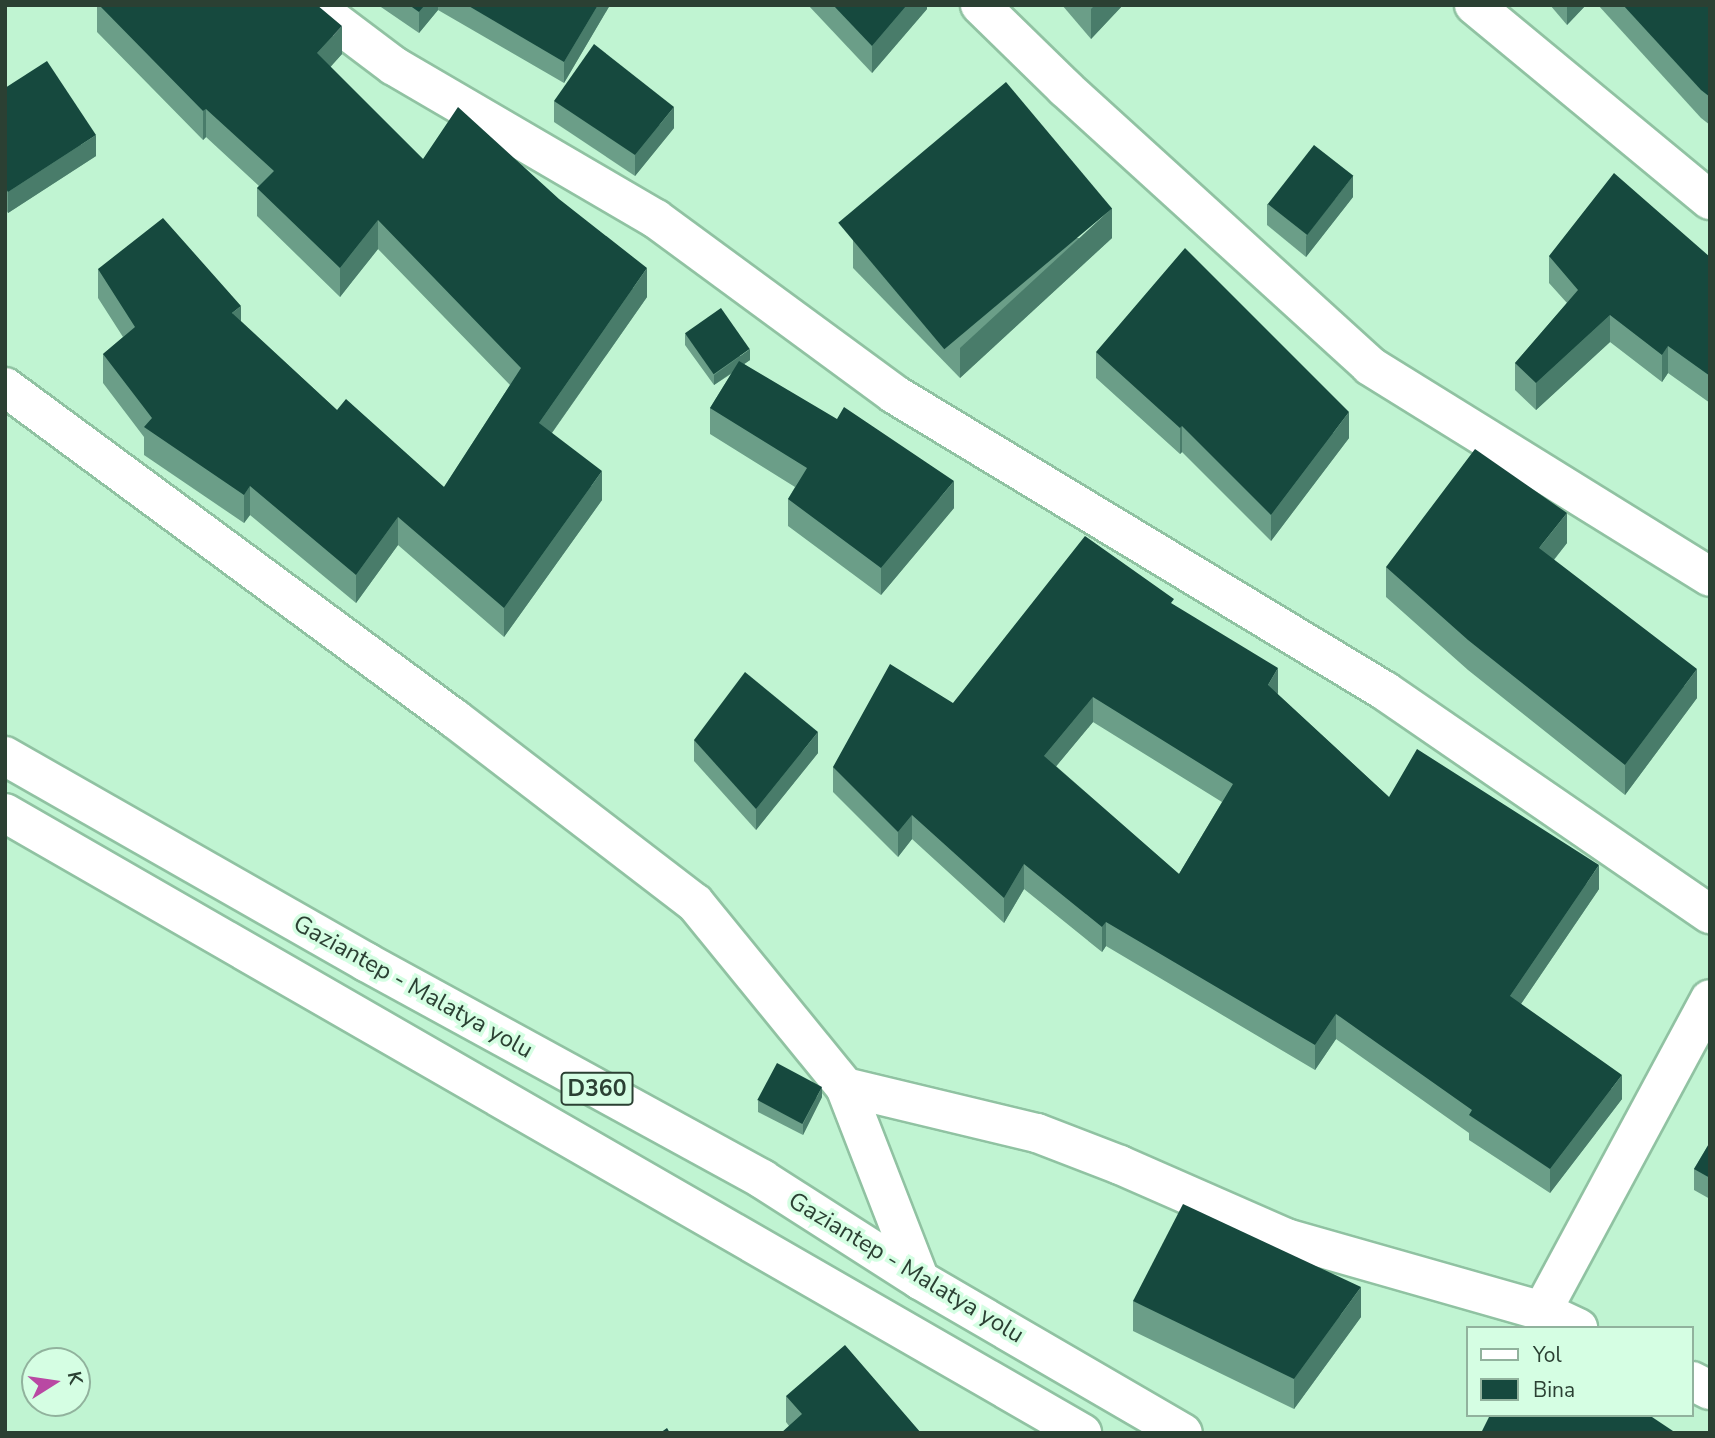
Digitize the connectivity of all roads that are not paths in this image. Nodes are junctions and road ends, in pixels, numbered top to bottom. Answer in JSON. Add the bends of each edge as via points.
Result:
{"nodes":[{"id":1,"x":313,"y":5,"type":"edge"},
{"id":2,"x":980,"y":5,"type":"edge"},
{"id":3,"x":1474,"y":5,"type":"edge"},
{"id":4,"x":1710,"y":200,"type":"edge"},
{"id":5,"x":5,"y":387,"type":"edge"},
{"id":6,"x":1710,"y":577,"type":"edge"},
{"id":7,"x":5,"y":756,"type":"edge"},
{"id":8,"x":5,"y":813,"type":"edge"},
{"id":9,"x":1710,"y":914,"type":"edge"},
{"id":10,"x":1710,"y":999,"type":"edge"},
{"id":11,"x":845,"y":1087,"type":"junction"},
{"id":12,"x":920,"y":1280,"type":"junction"},
{"id":13,"x":1542,"y":1311,"type":"junction"},
{"id":14,"x":1574,"y":1326,"type":"edge"},
{"id":15,"x":1694,"y":1382,"type":"edge"},
{"id":16,"x":1710,"y":1390,"type":"edge"},
{"id":17,"x":1082,"y":1433,"type":"edge"},
{"id":18,"x":1183,"y":1433,"type":"edge"}],
"edges":[{"from":1,"to":9,"type":"main road","via":[[394,66],[656,219],[894,394],[1385,691]]},
{"from":2,"to":6,"type":"main road","via":[[1370,366]]},
{"from":3,"to":4,"type":"main road"},
{"from":5,"to":11,"type":"main road","via":[[695,902]]},
{"from":7,"to":12,"type":"main road","name":"Gaziantep - Malatya yolu","number":"D360","via":[[366,962],[762,1179]]},
{"from":8,"to":17,"type":"main road","name":"Gaziantep - Malatya yolu","number":"D360"},
{"from":10,"to":13,"type":"main road"},
{"from":11,"to":12,"type":"main road"},
{"from":11,"to":13,"type":"main road","via":[[1037,1133],[1120,1164],[1286,1238]]},
{"from":12,"to":18,"type":"main road","name":"Gaziantep - Malatya yolu","number":"D360"},
{"from":13,"to":14,"type":"main road"},
{"from":15,"to":16,"type":"main road"}]}
